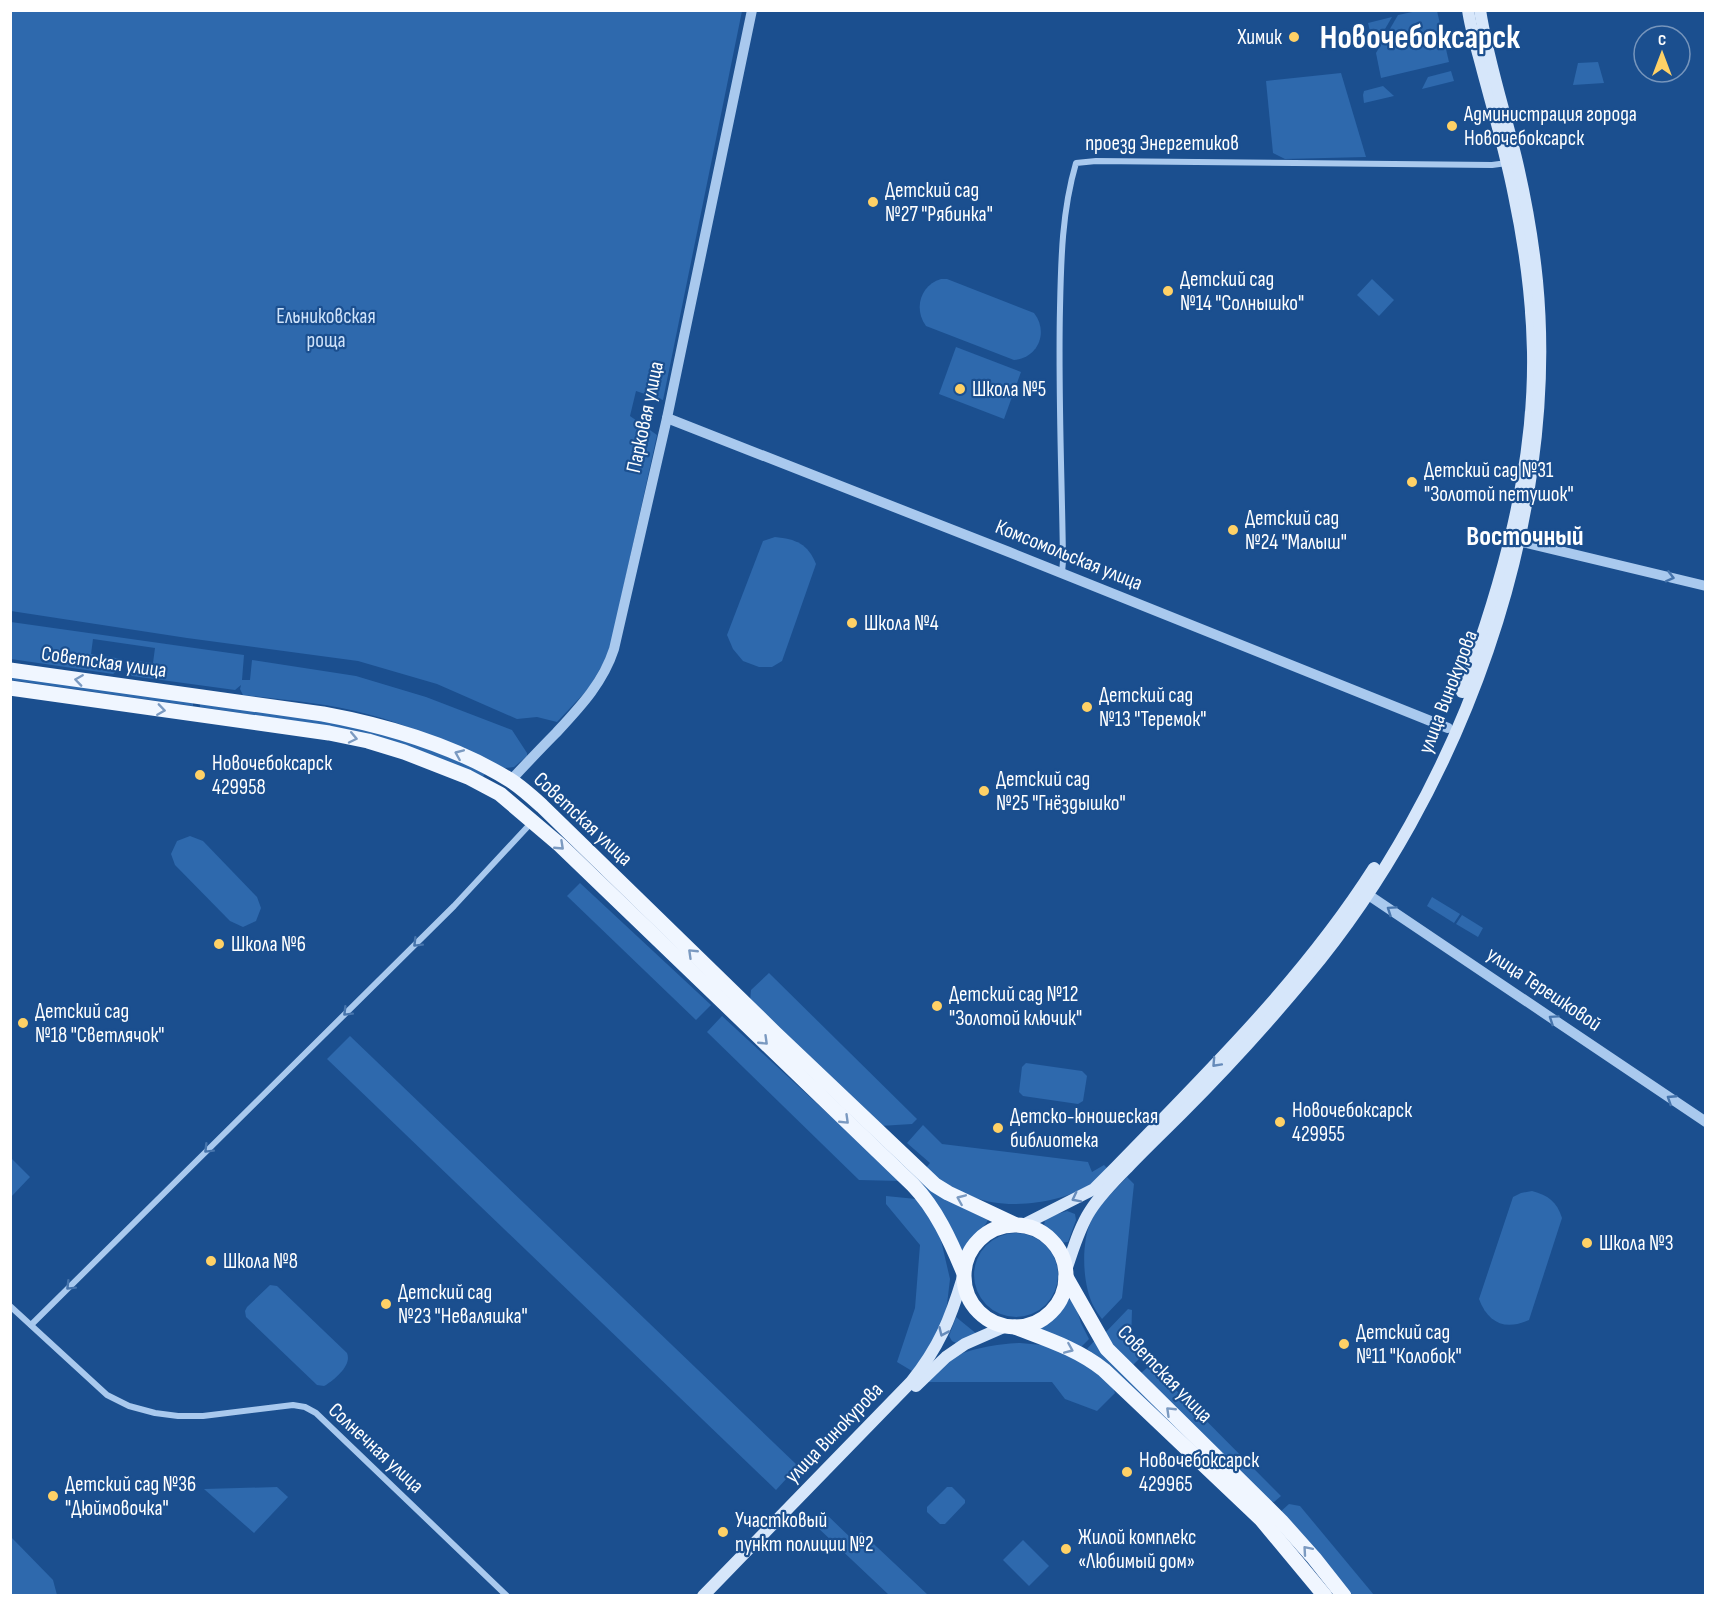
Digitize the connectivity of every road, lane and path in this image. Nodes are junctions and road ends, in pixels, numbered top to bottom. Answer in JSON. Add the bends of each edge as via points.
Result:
{"nodes":[{"id":1,"x":752,"y":10,"type":"edge"},
{"id":2,"x":1468,"y":10,"type":"edge"},
{"id":3,"x":1480,"y":10,"type":"edge"},
{"id":4,"x":1511,"y":161,"type":"junction"},
{"id":5,"x":667,"y":418,"type":"junction"},
{"id":6,"x":1514,"y":540,"type":"junction"},
{"id":7,"x":1062,"y":573,"type":"junction"},
{"id":8,"x":1706,"y":586,"type":"edge"},
{"id":9,"x":10,"y":670,"type":"edge"},
{"id":10,"x":10,"y":688,"type":"edge"},
{"id":11,"x":1452,"y":730,"type":"junction"},
{"id":12,"x":511,"y":780,"type":"junction"},
{"id":13,"x":500,"y":794,"type":"junction"},
{"id":14,"x":533,"y":821,"type":"junction"},
{"id":15,"x":1364,"y":892,"type":"junction"},
{"id":16,"x":1343,"y":923,"type":"junction"},
{"id":17,"x":1706,"y":1122,"type":"edge"},
{"id":18,"x":1018,"y":1225,"type":"junction"},
{"id":19,"x":1066,"y":1273,"type":"junction"},
{"id":20,"x":963,"y":1274,"type":"junction"},
{"id":21,"x":10,"y":1306,"type":"edge"},
{"id":22,"x":31,"y":1325,"type":"junction"},
{"id":23,"x":1010,"y":1327,"type":"junction"},
{"id":24,"x":709,"y":1594,"type":"edge"},
{"id":25,"x":507,"y":1596,"type":"edge"},
{"id":26,"x":1325,"y":1596,"type":"edge"},
{"id":27,"x":1344,"y":1596,"type":"edge"}],
"edges":[{"from":1,"to":5,"type":"street","name":"Парковая улица"},
{"from":2,"to":4,"type":"main road","name":"улица Винокурова"},
{"from":3,"to":4,"type":"main road","name":"улица Винокурова"},
{"from":4,"to":6,"type":"main road","name":"улица Винокурова","via":[[1529,226],[1541,354],[1533,464]]},
{"from":4,"to":7,"type":"street","name":"проезд Энергетиков","via":[[1492,165],[1076,163],[1066,198],[1062,252]]},
{"from":5,"to":7,"type":"street","name":"Комсомольская улица"},
{"from":5,"to":12,"type":"street","name":"Парковая улица","via":[[609,663],[577,710]]},
{"from":6,"to":8,"type":"street","one_way":true},
{"from":6,"to":11,"type":"main road","name":"улица Винокурова","via":[[1506,588],[1488,648]]},
{"from":7,"to":11,"type":"street","name":"Комсомольская улица"},
{"from":12,"to":9,"type":"main road","name":"Советская улица","one_way":true,"via":[[443,747],[369,723]]},
{"from":10,"to":13,"type":"main road","name":"Советская улица","one_way":true,"via":[[358,739],[437,764]]},
{"from":11,"to":15,"type":"main road","name":"улица Винокурова","via":[[1423,801]]},
{"from":12,"to":13,"type":"main road","name":"Парковая улица"},
{"from":18,"to":12,"type":"main road","name":"Советская улица","one_way":true,"via":[[935,1185]]},
{"from":13,"to":14,"type":"main road","name":"Советская улица"},
{"from":14,"to":20,"type":"main road","name":"Советская улица","one_way":true,"via":[[913,1185],[938,1218]]},
{"from":14,"to":22,"type":"street","one_way":true,"via":[[445,915]]},
{"from":15,"to":16,"type":"main road","name":"улица Винокурова"},
{"from":17,"to":15,"type":"street","name":"улица Терешковой","one_way":true},
{"from":16,"to":18,"type":"main road","name":"улица Винокурова","one_way":true,"via":[[1276,999],[1094,1189]]},
{"from":16,"to":19,"type":"main road","name":"улица Винокурова","via":[[1309,974],[1237,1056],[1097,1199],[1083,1224]]},
{"from":18,"to":19,"type":"main road","via":[[1034,1228],[1052,1240],[1062,1255]]},
{"from":18,"to":20,"type":"main road","via":[[1002,1226],[982,1236],[969,1251]]},
{"from":19,"to":23,"type":"main road","via":[[1064,1293],[1048,1315],[1032,1324]]},
{"from":27,"to":19,"type":"main road","name":"Советская улица","one_way":true,"via":[[1281,1521],[1107,1349]]},
{"from":20,"to":23,"type":"main road","via":[[974,1307],[988,1320]]},
{"from":20,"to":24,"type":"main road","name":"улица Винокурова","one_way":true,"via":[[940,1340],[917,1375]]},
{"from":21,"to":22,"type":"street","name":"Солнечная улица"},
{"from":22,"to":25,"type":"street","name":"Солнечная улица","via":[[107,1395],[129,1406],[177,1416],[293,1405],[316,1413]]},
{"from":23,"to":24,"type":"main road","name":"улица Винокурова","via":[[965,1344],[946,1357]]},
{"from":23,"to":26,"type":"main road","name":"Советская улица","one_way":true,"via":[[1073,1350],[1104,1370],[1261,1519]]}]}
